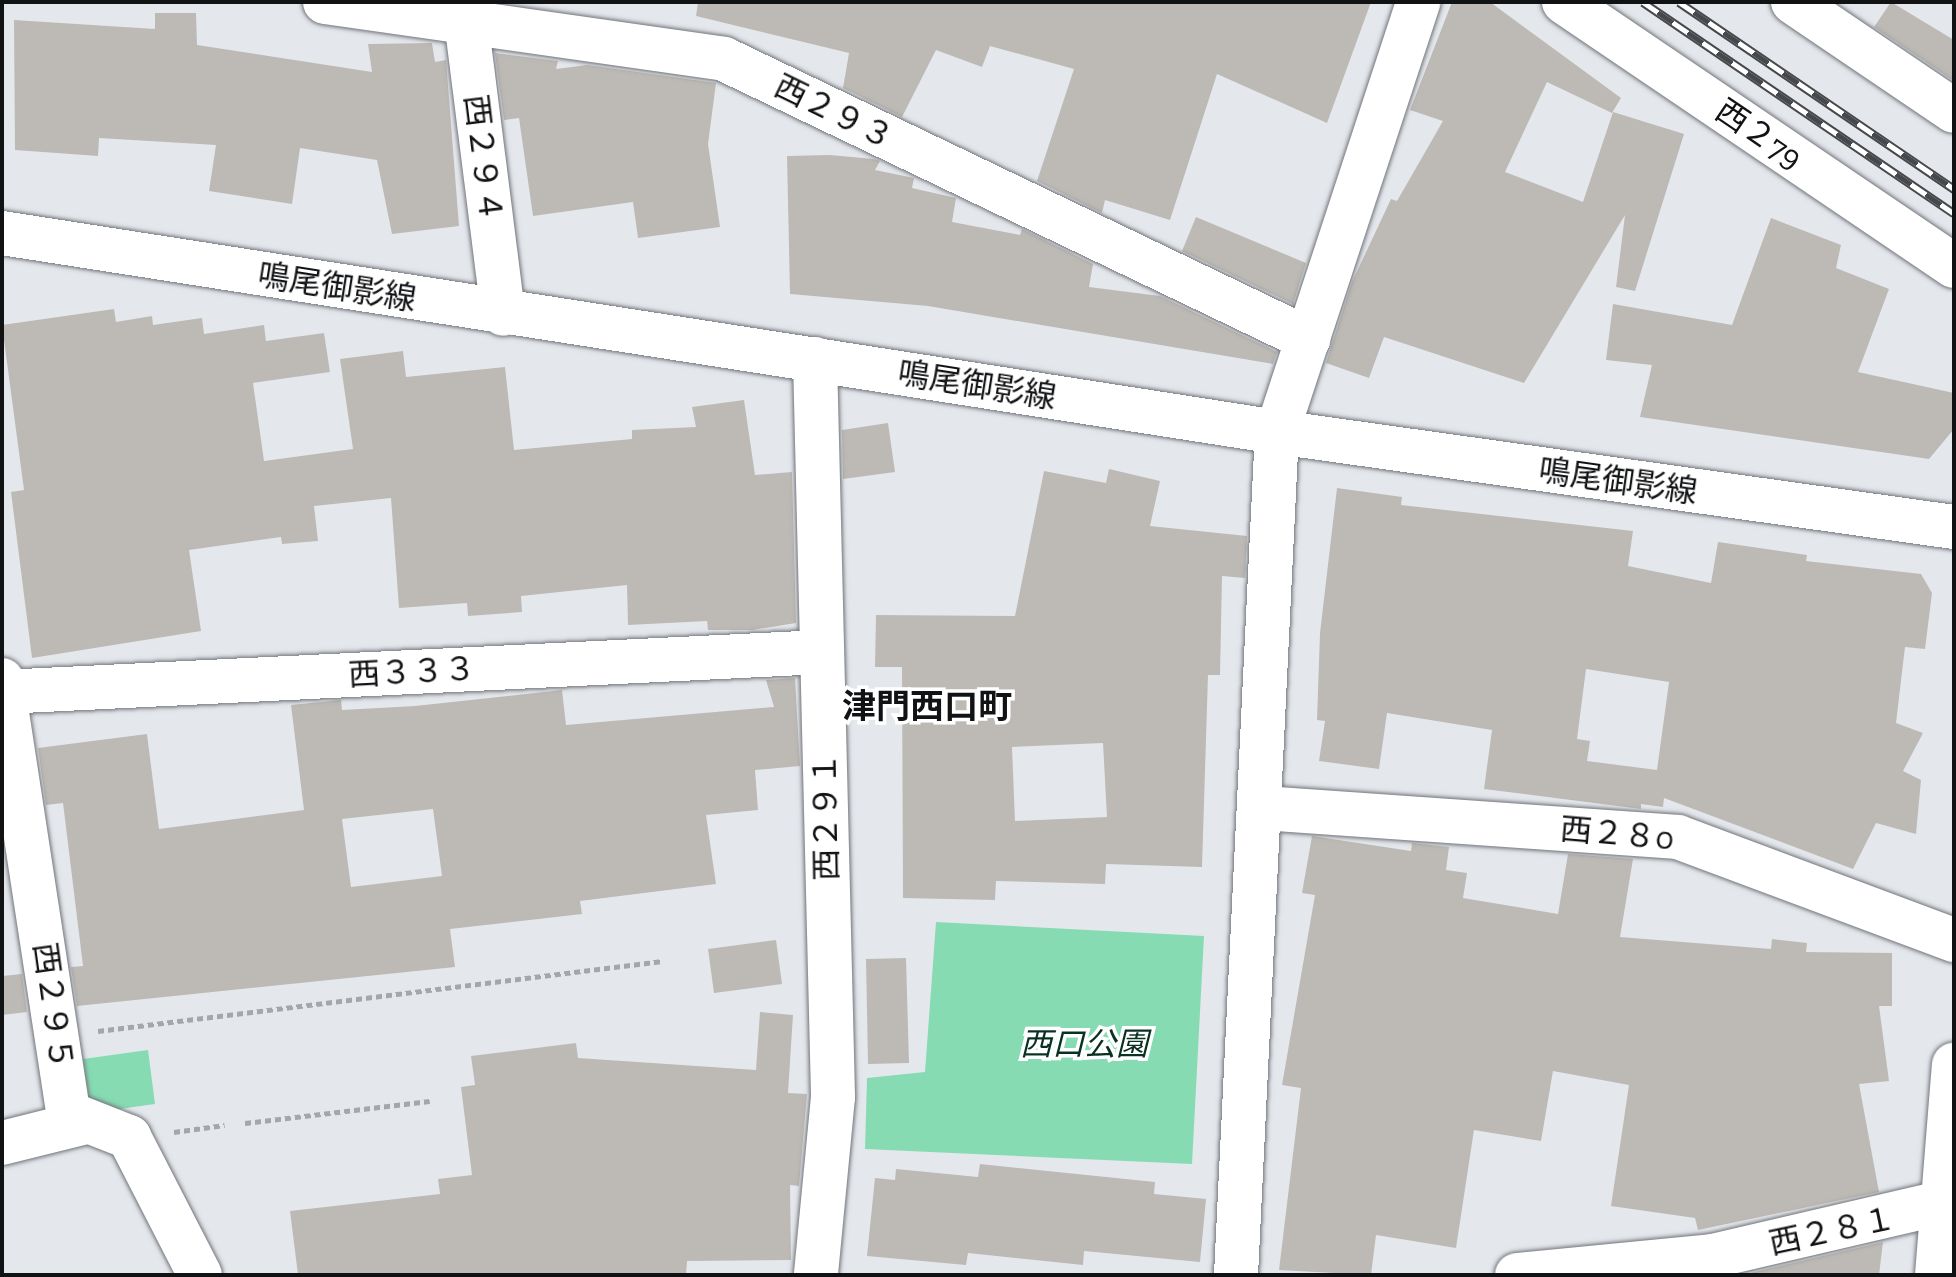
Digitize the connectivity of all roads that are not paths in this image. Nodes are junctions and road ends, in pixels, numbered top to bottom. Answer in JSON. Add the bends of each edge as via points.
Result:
{"nodes":[{"id":1,"x":325,"y":2,"type":"edge"},
{"id":2,"x":1418,"y":2,"type":"edge"},
{"id":3,"x":1564,"y":2,"type":"edge"},
{"id":4,"x":1793,"y":2,"type":"edge"},
{"id":5,"x":468,"y":11,"type":"edge"},
{"id":6,"x":1954,"y":111,"type":"edge"},
{"id":7,"x":2,"y":233,"type":"edge"},
{"id":8,"x":1954,"y":266,"type":"edge"},
{"id":9,"x":503,"y":314,"type":"junction"},
{"id":10,"x":1308,"y":339,"type":"junction"},
{"id":11,"x":815,"y":359,"type":"junction"},
{"id":12,"x":1277,"y":432,"type":"junction"},
{"id":13,"x":1954,"y":527,"type":"edge"},
{"id":14,"x":822,"y":652,"type":"junction"},
{"id":15,"x":2,"y":680,"type":"edge"},
{"id":16,"x":2,"y":692,"type":"edge"},
{"id":17,"x":1263,"y":808,"type":"junction"},
{"id":18,"x":1954,"y":940,"type":"edge"},
{"id":19,"x":1954,"y":1065,"type":"edge"},
{"id":20,"x":82,"y":1123,"type":"junction"},
{"id":21,"x":2,"y":1143,"type":"edge"},
{"id":22,"x":1947,"y":1204,"type":"edge"},
{"id":23,"x":1714,"y":1266,"type":"edge"},
{"id":24,"x":200,"y":1275,"type":"edge"},
{"id":25,"x":816,"y":1275,"type":"edge"},
{"id":26,"x":1236,"y":1275,"type":"edge"},
{"id":27,"x":1517,"y":1275,"type":"edge"},
{"id":28,"x":1937,"y":1275,"type":"edge"}],
"edges":[{"from":1,"to":5,"type":"street","name":"西２９３"},
{"from":2,"to":10,"type":"street"},
{"from":3,"to":8,"type":"street","name":"西２79"},
{"from":4,"to":6,"type":"street"},
{"from":5,"to":9,"type":"street","name":"西２９４"},
{"from":5,"to":10,"type":"street","name":"西２９３","via":[[580,42],[724,59]]},
{"from":7,"to":9,"type":"street","name":"鳴尾御影線"},
{"from":9,"to":11,"type":"street","name":"鳴尾御影線"},
{"from":10,"to":12,"type":"street"},
{"from":11,"to":12,"type":"street","name":"鳴尾御影線"},
{"from":11,"to":14,"type":"street","name":"西２９１"},
{"from":12,"to":13,"type":"street","name":"鳴尾御影線"},
{"from":12,"to":17,"type":"street"},
{"from":14,"to":16,"type":"street","name":"西３３３"},
{"from":14,"to":25,"type":"street","name":"西２９１","via":[[833,1097]]},
{"from":15,"to":16,"type":"street","name":"西２９５"},
{"from":16,"to":20,"type":"street","name":"西２９５","via":[[68,1113]]},
{"from":17,"to":18,"type":"street","name":"西２８0","via":[[1678,837]]},
{"from":17,"to":26,"type":"street"},
{"from":19,"to":22,"type":"street"},
{"from":20,"to":21,"type":"street"},
{"from":20,"to":24,"type":"street","via":[[129,1137]]},
{"from":22,"to":23,"type":"street","name":"西２８１"},
{"from":22,"to":28,"type":"street"},
{"from":23,"to":27,"type":"street","name":"西２８１"}]}
